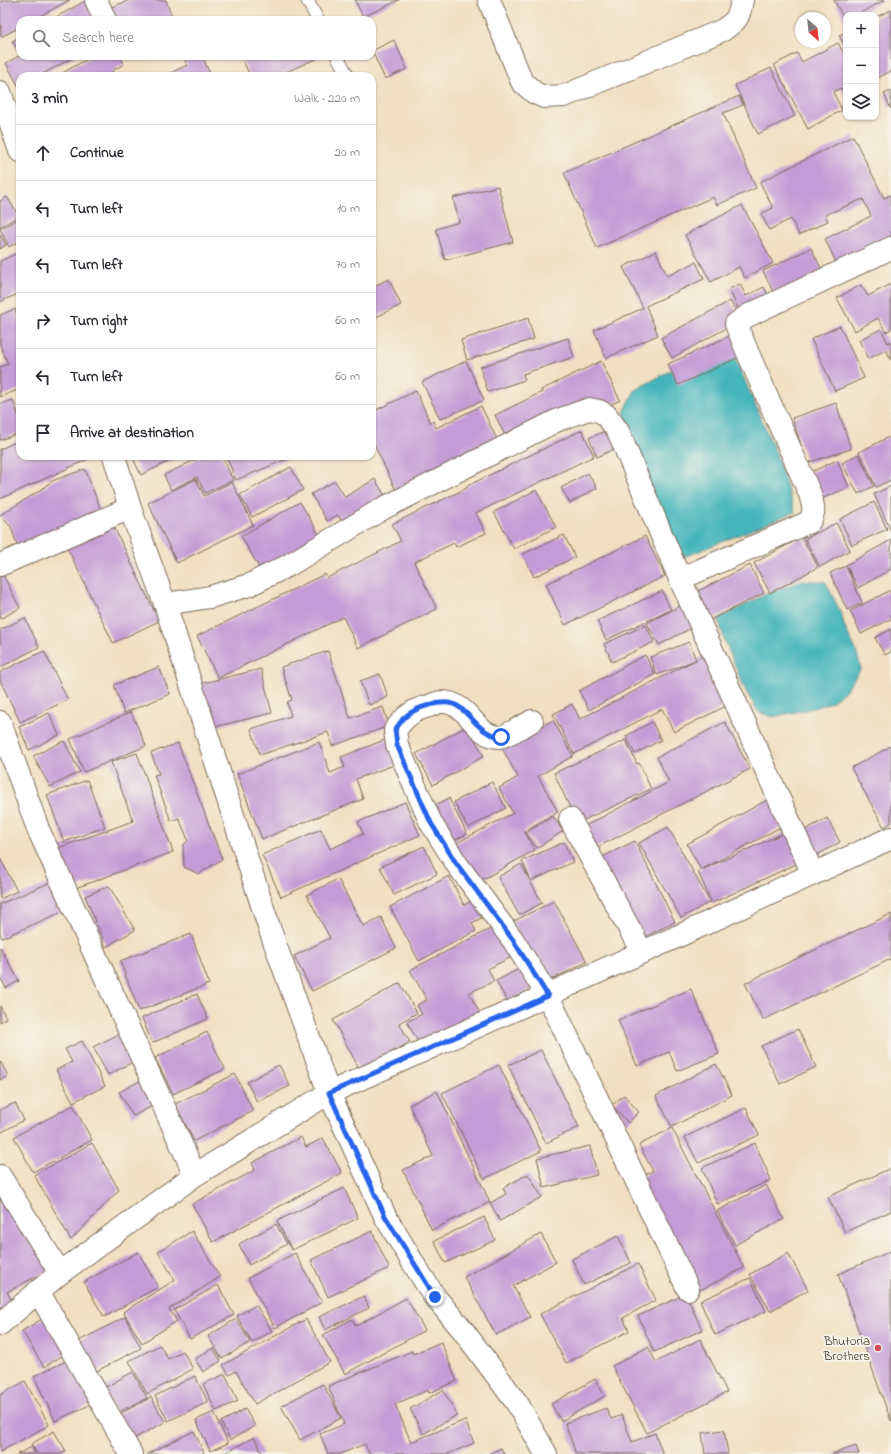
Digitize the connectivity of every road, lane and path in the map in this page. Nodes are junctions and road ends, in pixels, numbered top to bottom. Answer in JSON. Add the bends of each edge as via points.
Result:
{"nodes":[{"id":1,"x":96,"y":0,"type":"edge"},
{"id":2,"x":306,"y":0,"type":"edge"},
{"id":3,"x":489,"y":0,"type":"edge"},
{"id":4,"x":742,"y":0,"type":"edge"},
{"id":5,"x":103,"y":16,"type":"edge"},
{"id":6,"x":316,"y":16,"type":"edge"},
{"id":7,"x":339,"y":60,"type":"edge"},
{"id":8,"x":346,"y":72,"type":"edge"},
{"id":9,"x":0,"y":92,"type":"edge"},
{"id":10,"x":16,"y":139,"type":"edge"},
{"id":11,"x":891,"y":248,"type":"edge"},
{"id":12,"x":115,"y":460,"type":"edge"},
{"id":13,"x":130,"y":508,"type":"junction"},
{"id":14,"x":0,"y":565,"type":"edge"},
{"id":15,"x":680,"y":580,"type":"junction"},
{"id":16,"x":165,"y":604,"type":"junction"},
{"id":17,"x":532,"y":721,"type":"dead end"},
{"id":18,"x":0,"y":722,"type":"edge"},
{"id":19,"x":570,"y":819,"type":"dead end"},
{"id":20,"x":891,"y":838,"type":"edge"},
{"id":21,"x":813,"y":874,"type":"junction"},
{"id":22,"x":642,"y":952,"type":"junction"},
{"id":23,"x":548,"y":996,"type":"junction"},
{"id":24,"x":329,"y":1093,"type":"junction"},
{"id":25,"x":195,"y":1175,"type":"junction"},
{"id":26,"x":0,"y":1176,"type":"edge"},
{"id":27,"x":60,"y":1273,"type":"junction"},
{"id":28,"x":688,"y":1289,"type":"dead end"},
{"id":29,"x":38,"y":1291,"type":"junction"},
{"id":30,"x":0,"y":1324,"type":"edge"},
{"id":31,"x":131,"y":1454,"type":"edge"},
{"id":32,"x":546,"y":1454,"type":"edge"}],
"edges":[{"from":1,"to":5,"type":"street"},
{"from":2,"to":6,"type":"lane"},
{"from":3,"to":4,"type":"street","via":[[522,82],[544,97],[564,96],[722,30],[734,22],[740,12]]},
{"from":7,"to":8,"type":"lane"},
{"from":9,"to":10,"type":"street"},
{"from":11,"to":15,"type":"street","via":[[747,316],[736,324],[810,494],[814,507],[813,515],[809,522]]},
{"from":12,"to":13,"type":"street"},
{"from":13,"to":14,"type":"street"},
{"from":13,"to":16,"type":"street"},
{"from":15,"to":16,"type":"street","via":[[618,431],[606,415],[590,409],[558,420],[389,506],[289,565],[249,585],[210,597]]},
{"from":15,"to":21,"type":"street"},
{"from":16,"to":24,"type":"street","via":[[270,930]]},
{"from":17,"to":23,"type":"street","via":[[501,737],[491,735],[482,730],[457,705],[441,702],[419,708],[405,717],[395,730],[397,745],[431,823],[456,863],[513,940]]},
{"from":18,"to":25,"type":"street","via":[[38,829]]},
{"from":19,"to":22,"type":"street"},
{"from":20,"to":21,"type":"street"},
{"from":21,"to":22,"type":"street"},
{"from":22,"to":23,"type":"street"},
{"from":23,"to":24,"type":"street"},
{"from":23,"to":28,"type":"street"},
{"from":24,"to":25,"type":"street"},
{"from":24,"to":32,"type":"street","via":[[385,1216],[415,1266],[435,1297],[517,1403]]},
{"from":25,"to":27,"type":"street"},
{"from":26,"to":27,"type":"street"},
{"from":27,"to":29,"type":"street"},
{"from":29,"to":30,"type":"street"},
{"from":29,"to":31,"type":"street"}]}
